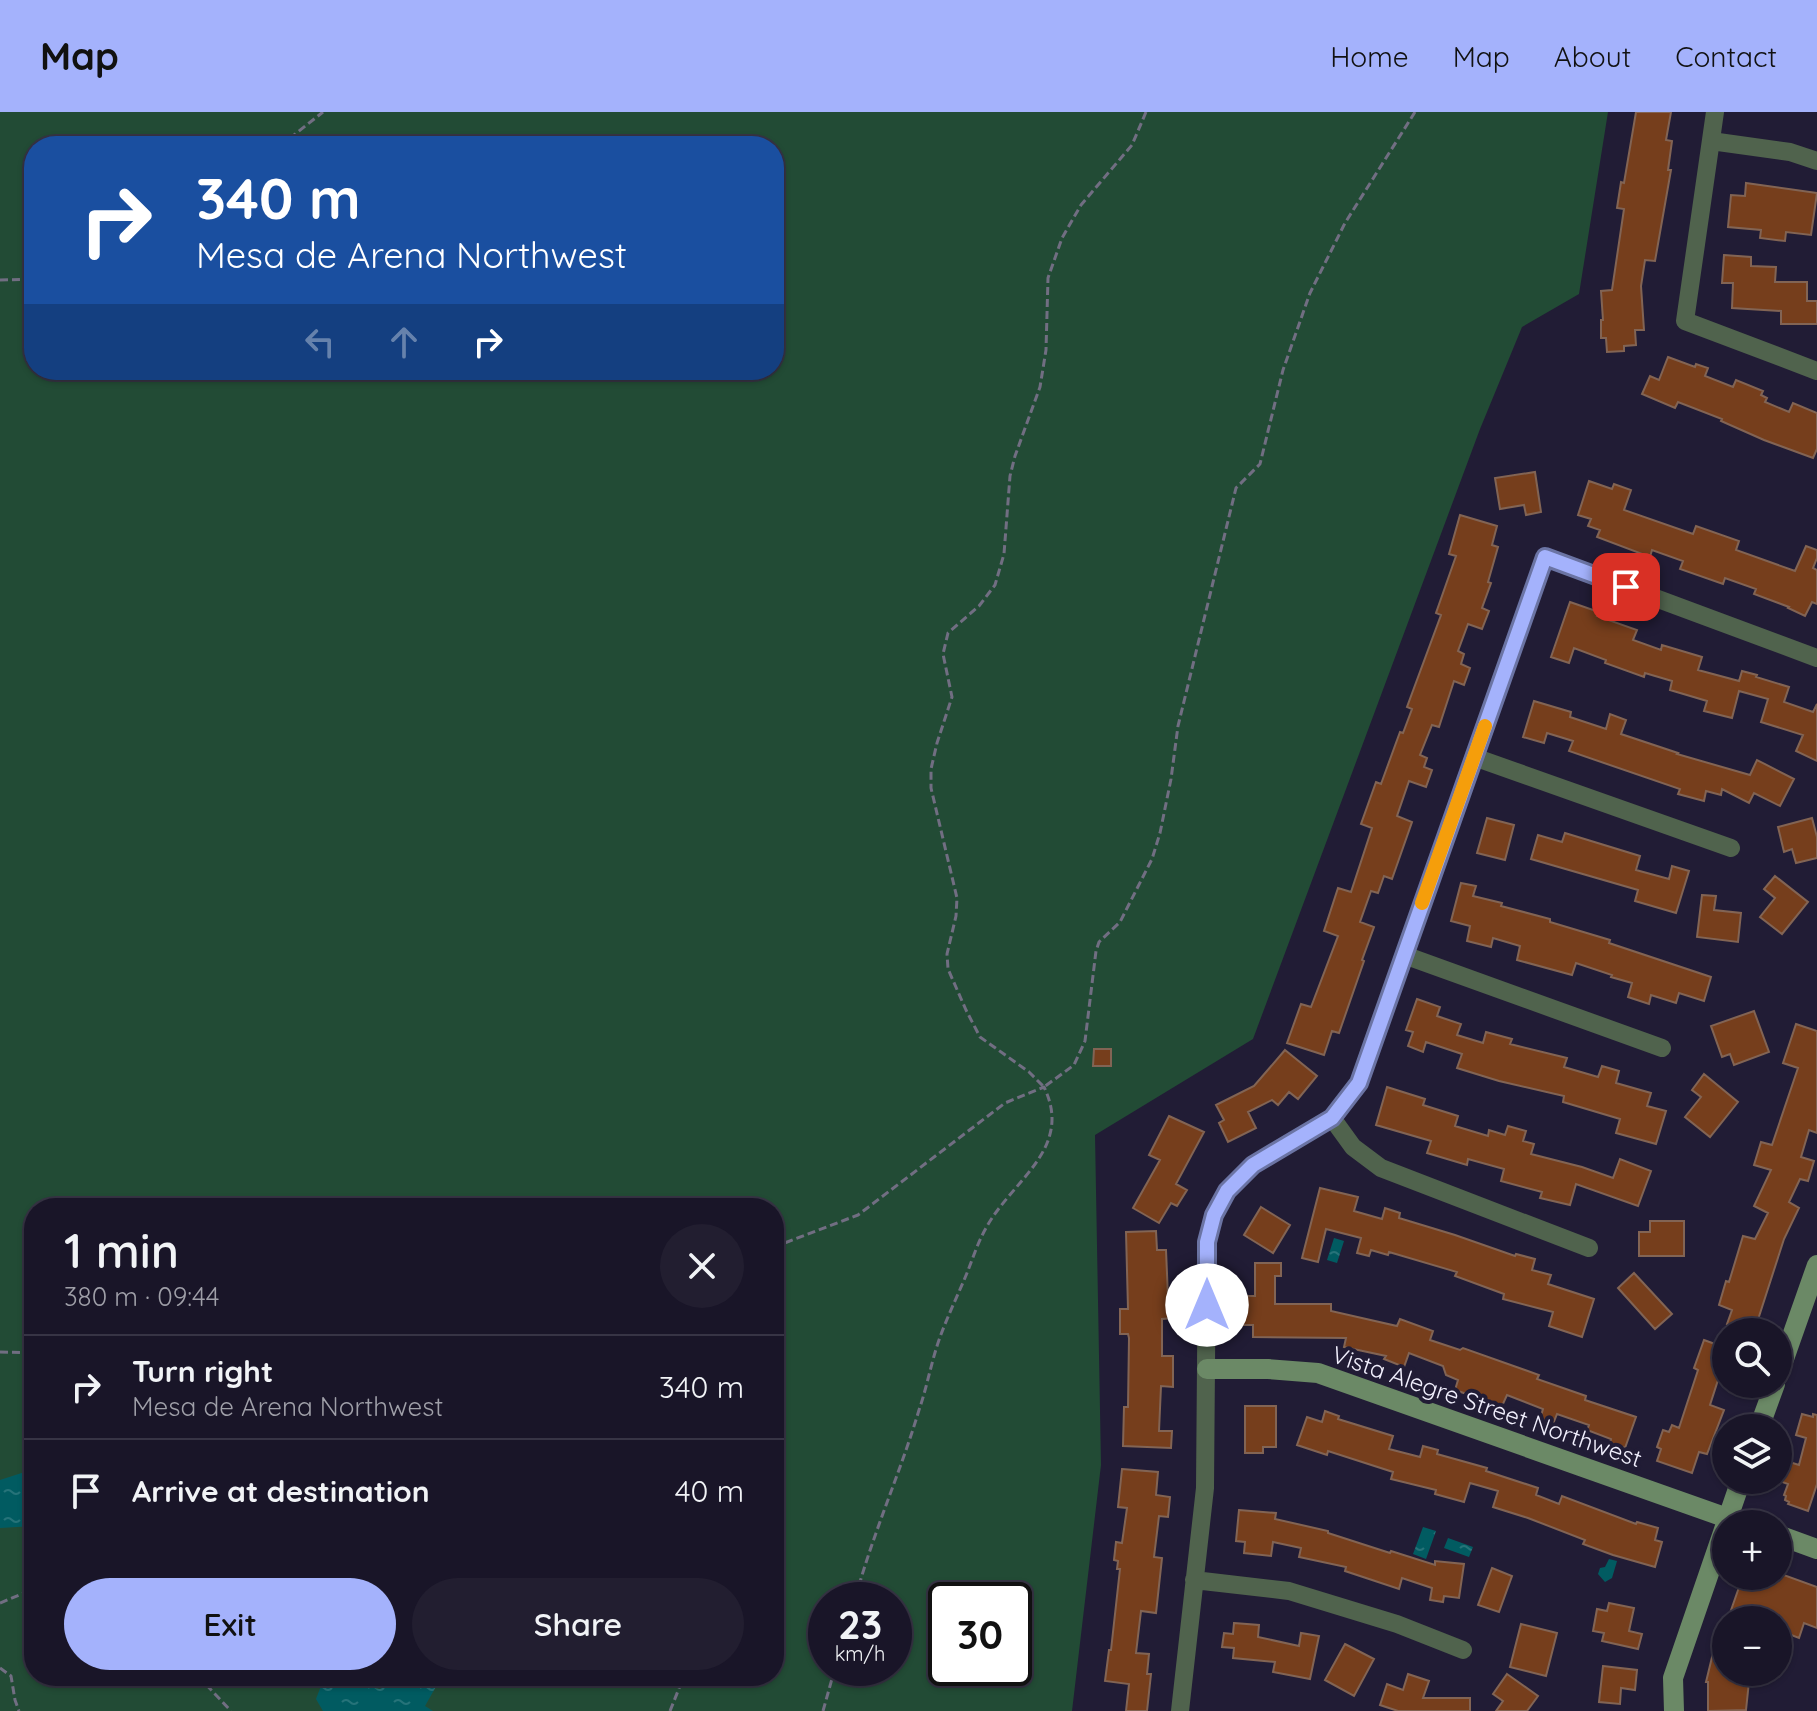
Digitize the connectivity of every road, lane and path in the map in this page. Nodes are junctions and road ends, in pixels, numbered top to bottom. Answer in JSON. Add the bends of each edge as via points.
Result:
{"nodes":[{"id":1,"x":323,"y":112,"type":"edge"},
{"id":2,"x":1146,"y":112,"type":"edge"},
{"id":3,"x":1415,"y":112,"type":"edge"},
{"id":4,"x":1715,"y":112,"type":"edge"},
{"id":5,"x":293,"y":136,"type":"edge"},
{"id":6,"x":1711,"y":141,"type":"junction"},
{"id":7,"x":1817,"y":161,"type":"edge"},
{"id":8,"x":24,"y":279,"type":"edge"},
{"id":9,"x":0,"y":280,"type":"edge"},
{"id":10,"x":1817,"y":371,"type":"edge"},
{"id":11,"x":1817,"y":658,"type":"edge"},
{"id":12,"x":1474,"y":757,"type":"junction"},
{"id":13,"x":1731,"y":848,"type":"dead end"},
{"id":14,"x":1404,"y":955,"type":"junction"},
{"id":15,"x":1662,"y":1048,"type":"dead end"},
{"id":16,"x":1044,"y":1087,"type":"junction"},
{"id":17,"x":1332,"y":1118,"type":"junction"},
{"id":18,"x":784,"y":1243,"type":"edge"},
{"id":19,"x":1589,"y":1248,"type":"dead end"},
{"id":20,"x":1817,"y":1265,"type":"edge"},
{"id":21,"x":1792,"y":1336,"type":"edge"},
{"id":22,"x":0,"y":1352,"type":"edge"},
{"id":23,"x":24,"y":1353,"type":"edge"},
{"id":24,"x":1207,"y":1369,"type":"junction"},
{"id":25,"x":1712,"y":1513,"type":"edge"},
{"id":26,"x":1792,"y":1540,"type":"edge"},
{"id":27,"x":1817,"y":1549,"type":"edge"},
{"id":28,"x":1194,"y":1580,"type":"junction"},
{"id":29,"x":1712,"y":1581,"type":"edge"},
{"id":30,"x":860,"y":1582,"type":"edge"},
{"id":31,"x":24,"y":1593,"type":"edge"},
{"id":32,"x":0,"y":1603,"type":"edge"},
{"id":33,"x":1463,"y":1650,"type":"dead end"},
{"id":34,"x":0,"y":1668,"type":"edge"},
{"id":35,"x":207,"y":1686,"type":"edge"},
{"id":36,"x":679,"y":1686,"type":"edge"},
{"id":37,"x":830,"y":1686,"type":"edge"},
{"id":38,"x":19,"y":1711,"type":"edge"},
{"id":39,"x":231,"y":1711,"type":"edge"},
{"id":40,"x":670,"y":1711,"type":"edge"},
{"id":41,"x":823,"y":1711,"type":"edge"},
{"id":42,"x":1180,"y":1711,"type":"edge"},
{"id":43,"x":1674,"y":1711,"type":"edge"}],
"edges":[{"from":1,"to":5,"type":"path"},
{"from":2,"to":16,"type":"path","via":[[1132,145],[1081,205],[1062,238],[1048,278],[1040,387],[1010,476],[1004,554],[995,585],[948,633],[943,654],[952,697],[931,769],[931,788],[957,898],[948,969],[980,1037]]},
{"from":3,"to":16,"type":"path","via":[[1345,223],[1310,293],[1283,370],[1260,464],[1236,488],[1178,726],[1152,859],[1120,922],[1099,942],[1085,1041],[1074,1065]]},
{"from":4,"to":6,"type":"street"},
{"from":6,"to":7,"type":"street"},
{"from":6,"to":10,"type":"street","via":[[1685,321]]},
{"from":8,"to":9,"type":"path"},
{"from":11,"to":12,"type":"street","via":[[1545,557]]},
{"from":12,"to":13,"type":"street"},
{"from":12,"to":14,"type":"street"},
{"from":14,"to":15,"type":"street"},
{"from":14,"to":17,"type":"street","via":[[1359,1083]]},
{"from":16,"to":18,"type":"path","via":[[1005,1103],[858,1215]]},
{"from":16,"to":30,"type":"path","via":[[1053,1123],[1048,1143],[984,1230],[940,1338]]},
{"from":17,"to":19,"type":"street","via":[[1353,1147],[1381,1168]]},
{"from":17,"to":24,"type":"street","via":[[1253,1165],[1227,1191],[1214,1215],[1207,1242]]},
{"from":20,"to":21,"type":"street"},
{"from":22,"to":23,"type":"path"},
{"from":24,"to":25,"type":"street","name":"Vista Alegre Street Northwest","via":[[1318,1373]]},
{"from":24,"to":28,"type":"street","via":[[1205,1488]]},
{"from":26,"to":27,"type":"street"},
{"from":28,"to":33,"type":"street","via":[[1289,1591]]},
{"from":28,"to":42,"type":"street"},
{"from":29,"to":43,"type":"street","via":[[1673,1678]]},
{"from":31,"to":32,"type":"path"},
{"from":34,"to":38,"type":"path","via":[[11,1676]]},
{"from":35,"to":39,"type":"path"},
{"from":36,"to":40,"type":"path"},
{"from":37,"to":41,"type":"path"}]}
